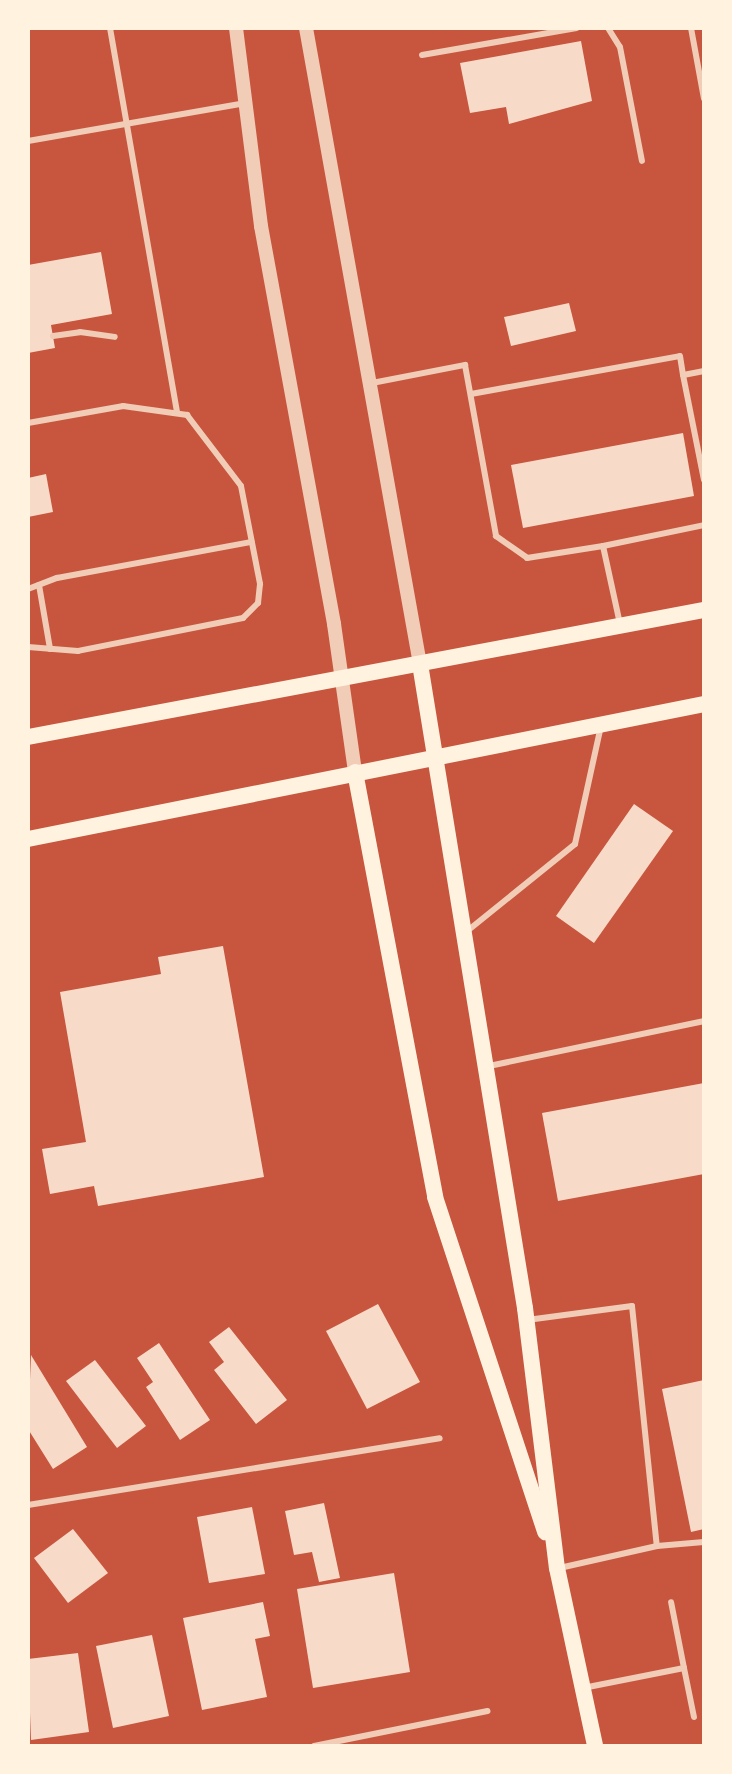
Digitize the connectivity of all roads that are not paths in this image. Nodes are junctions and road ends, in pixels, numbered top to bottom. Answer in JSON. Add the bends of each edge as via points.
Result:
{"nodes":[{"id":1,"x":110,"y":28,"type":"edge"},
{"id":2,"x":236,"y":28,"type":"edge"},
{"id":3,"x":306,"y":28,"type":"edge"},
{"id":4,"x":577,"y":28,"type":"edge"},
{"id":5,"x":608,"y":28,"type":"edge"},
{"id":6,"x":691,"y":28,"type":"edge"},
{"id":7,"x":422,"y":55,"type":"dead end"},
{"id":8,"x":704,"y":99,"type":"edge"},
{"id":9,"x":246,"y":103,"type":"junction"},
{"id":10,"x":127,"y":124,"type":"junction"},
{"id":11,"x":28,"y":141,"type":"edge"},
{"id":12,"x":642,"y":161,"type":"dead end"},
{"id":13,"x":53,"y":336,"type":"dead end"},
{"id":14,"x":115,"y":337,"type":"dead end"},
{"id":15,"x":704,"y":371,"type":"edge"},
{"id":16,"x":683,"y":375,"type":"junction"},
{"id":17,"x":369,"y":383,"type":"junction"},
{"id":18,"x":471,"y":394,"type":"junction"},
{"id":19,"x":177,"y":412,"type":"junction"},
{"id":20,"x":28,"y":423,"type":"edge"},
{"id":21,"x":704,"y":480,"type":"edge"},
{"id":22,"x":704,"y":525,"type":"edge"},
{"id":23,"x":252,"y":542,"type":"junction"},
{"id":24,"x":603,"y":546,"type":"junction"},
{"id":25,"x":39,"y":585,"type":"junction"},
{"id":26,"x":28,"y":589,"type":"edge"},
{"id":27,"x":704,"y":610,"type":"edge"},
{"id":28,"x":620,"y":627,"type":"junction"},
{"id":29,"x":28,"y":647,"type":"edge"},
{"id":30,"x":50,"y":649,"type":"junction"},
{"id":31,"x":420,"y":664,"type":"junction"},
{"id":32,"x":343,"y":679,"type":"junction"},
{"id":33,"x":704,"y":704,"type":"edge"},
{"id":34,"x":602,"y":724,"type":"junction"},
{"id":35,"x":28,"y":737,"type":"edge"},
{"id":36,"x":434,"y":756,"type":"junction"},
{"id":37,"x":355,"y":772,"type":"junction"},
{"id":38,"x":28,"y":839,"type":"edge"},
{"id":39,"x":464,"y":935,"type":"junction"},
{"id":40,"x":704,"y":1021,"type":"edge"},
{"id":41,"x":485,"y":1067,"type":"junction"},
{"id":42,"x":527,"y":1320,"type":"junction"},
{"id":43,"x":440,"y":1438,"type":"dead end"},
{"id":44,"x":28,"y":1505,"type":"edge"},
{"id":45,"x":704,"y":1542,"type":"edge"},
{"id":46,"x":657,"y":1546,"type":"junction"},
{"id":47,"x":557,"y":1568,"type":"junction"},
{"id":48,"x":671,"y":1602,"type":"dead end"},
{"id":49,"x":684,"y":1668,"type":"junction"},
{"id":50,"x":583,"y":1688,"type":"junction"},
{"id":51,"x":488,"y":1711,"type":"dead end"},
{"id":52,"x":694,"y":1717,"type":"dead end"},
{"id":53,"x":314,"y":1746,"type":"edge"},
{"id":54,"x":595,"y":1746,"type":"edge"}],
"edges":[{"from":1,"to":10,"type":"lane"},
{"from":2,"to":9,"type":"street"},
{"from":3,"to":17,"type":"street"},
{"from":4,"to":7,"type":"lane"},
{"from":5,"to":12,"type":"lane","via":[[620,47]]},
{"from":6,"to":8,"type":"lane"},
{"from":9,"to":10,"type":"lane"},
{"from":9,"to":32,"type":"street","via":[[261,226]]},
{"from":10,"to":11,"type":"lane"},
{"from":10,"to":19,"type":"lane"},
{"from":13,"to":14,"type":"lane","via":[[80,332]]},
{"from":15,"to":16,"type":"lane"},
{"from":16,"to":18,"type":"lane","via":[[680,356]]},
{"from":16,"to":21,"type":"lane"},
{"from":17,"to":18,"type":"lane","via":[[465,365]]},
{"from":17,"to":31,"type":"street"},
{"from":18,"to":24,"type":"lane","via":[[496,536],[503,545],[517,555],[539,559]]},
{"from":19,"to":20,"type":"lane","via":[[123,406]]},
{"from":19,"to":23,"type":"lane","via":[[187,415],[241,486]]},
{"from":22,"to":24,"type":"lane"},
{"from":23,"to":25,"type":"lane"},
{"from":23,"to":30,"type":"lane","via":[[258,603],[243,618],[78,651]]},
{"from":24,"to":28,"type":"lane"},
{"from":25,"to":26,"type":"lane"},
{"from":25,"to":30,"type":"lane"},
{"from":27,"to":28,"type":"main road"},
{"from":28,"to":31,"type":"main road"},
{"from":29,"to":30,"type":"lane"},
{"from":31,"to":32,"type":"main road"},
{"from":31,"to":36,"type":"main road"},
{"from":32,"to":35,"type":"main road"},
{"from":32,"to":37,"type":"street"},
{"from":33,"to":34,"type":"main road"},
{"from":34,"to":36,"type":"main road"},
{"from":34,"to":39,"type":"lane","via":[[575,844]]},
{"from":36,"to":37,"type":"main road"},
{"from":36,"to":39,"type":"main road"},
{"from":37,"to":38,"type":"main road"},
{"from":37,"to":47,"type":"main road","via":[[435,1197]]},
{"from":39,"to":41,"type":"main road"},
{"from":40,"to":41,"type":"lane"},
{"from":41,"to":42,"type":"main road"},
{"from":42,"to":46,"type":"lane","via":[[632,1306]]},
{"from":42,"to":47,"type":"main road"},
{"from":43,"to":44,"type":"lane"},
{"from":45,"to":46,"type":"lane"},
{"from":46,"to":47,"type":"lane"},
{"from":47,"to":50,"type":"main road"},
{"from":48,"to":49,"type":"lane"},
{"from":49,"to":50,"type":"lane"},
{"from":49,"to":52,"type":"lane"},
{"from":50,"to":54,"type":"main road"},
{"from":51,"to":53,"type":"lane"}]}
